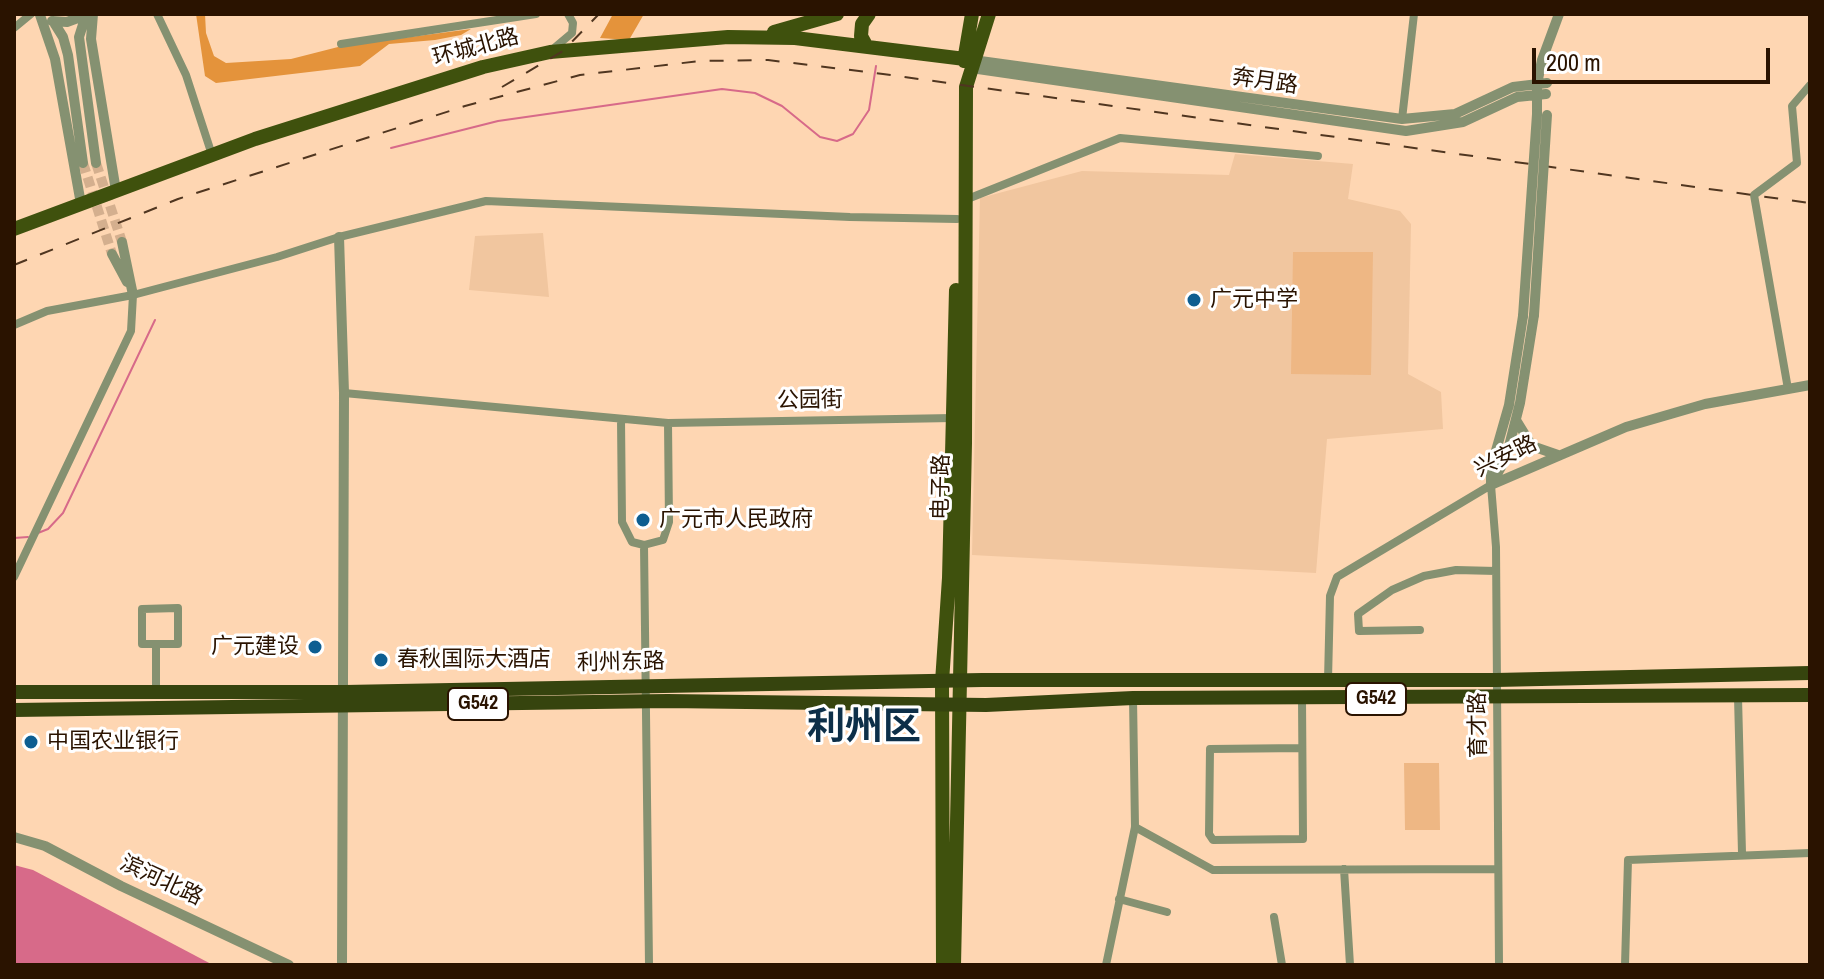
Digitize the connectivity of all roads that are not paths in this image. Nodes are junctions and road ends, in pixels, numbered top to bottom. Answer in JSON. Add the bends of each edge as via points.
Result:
{"nodes":[{"id":1,"x":14,"y":14,"type":"edge"},
{"id":2,"x":31,"y":14,"type":"edge"},
{"id":3,"x":40,"y":14,"type":"edge"},
{"id":4,"x":89,"y":14,"type":"edge"},
{"id":5,"x":157,"y":14,"type":"edge"},
{"id":6,"x":536,"y":14,"type":"edge"},
{"id":7,"x":568,"y":14,"type":"edge"},
{"id":8,"x":837,"y":14,"type":"edge"},
{"id":9,"x":869,"y":14,"type":"edge"},
{"id":10,"x":989,"y":14,"type":"edge"},
{"id":11,"x":1414,"y":14,"type":"edge"},
{"id":12,"x":1559,"y":14,"type":"edge"},
{"id":13,"x":53,"y":21,"type":"junction"},
{"id":14,"x":972,"y":21,"type":"edge"},
{"id":15,"x":18,"y":25,"type":"edge"},
{"id":16,"x":758,"y":37,"type":"junction"},
{"id":17,"x":341,"y":44,"type":"dead end"},
{"id":18,"x":867,"y":47,"type":"junction"},
{"id":19,"x":550,"y":52,"type":"junction"},
{"id":20,"x":948,"y":57,"type":"junction"},
{"id":21,"x":969,"y":63,"type":"junction"},
{"id":22,"x":1810,"y":85,"type":"edge"},
{"id":23,"x":1542,"y":89,"type":"junction"},
{"id":24,"x":1402,"y":119,"type":"junction"},
{"id":25,"x":212,"y":155,"type":"junction"},
{"id":26,"x":1318,"y":156,"type":"dead end"},
{"id":27,"x":83,"y":163,"type":"tunnel mouth"},
{"id":28,"x":96,"y":163,"type":"tunnel mouth"},
{"id":29,"x":116,"y":191,"type":"junction"},
{"id":30,"x":964,"y":200,"type":"junction"},
{"id":31,"x":81,"y":204,"type":"junction"},
{"id":32,"x":957,"y":219,"type":"junction"},
{"id":33,"x":14,"y":229,"type":"edge"},
{"id":34,"x":339,"y":237,"type":"junction"},
{"id":35,"x":122,"y":242,"type":"tunnel mouth"},
{"id":36,"x":112,"y":254,"type":"tunnel mouth"},
{"id":37,"x":133,"y":295,"type":"junction"},
{"id":38,"x":1529,"y":316,"type":"junction"},
{"id":39,"x":14,"y":325,"type":"edge"},
{"id":40,"x":1810,"y":385,"type":"edge"},
{"id":41,"x":1788,"y":389,"type":"junction"},
{"id":42,"x":344,"y":393,"type":"junction"},
{"id":43,"x":953,"y":418,"type":"junction"},
{"id":44,"x":621,"y":419,"type":"junction"},
{"id":45,"x":1516,"y":419,"type":"junction"},
{"id":46,"x":668,"y":423,"type":"junction"},
{"id":47,"x":1558,"y":455,"type":"junction"},
{"id":48,"x":1491,"y":485,"type":"junction"},
{"id":49,"x":29,"y":543,"type":"junction"},
{"id":50,"x":14,"y":545,"type":"edge"},
{"id":51,"x":644,"y":545,"type":"junction"},
{"id":52,"x":1496,"y":571,"type":"junction"},
{"id":53,"x":14,"y":577,"type":"edge"},
{"id":54,"x":1420,"y":630,"type":"dead end"},
{"id":55,"x":156,"y":644,"type":"junction"},
{"id":56,"x":1810,"y":673,"type":"edge"},
{"id":57,"x":961,"y":680,"type":"junction"},
{"id":58,"x":1328,"y":680,"type":"junction"},
{"id":59,"x":1458,"y":680,"type":"junction"},
{"id":60,"x":1496,"y":680,"type":"junction"},
{"id":61,"x":1525,"y":680,"type":"junction"},
{"id":62,"x":942,"y":682,"type":"junction"},
{"id":63,"x":646,"y":684,"type":"junction"},
{"id":64,"x":14,"y":692,"type":"edge"},
{"id":65,"x":156,"y":692,"type":"junction"},
{"id":66,"x":1810,"y":695,"type":"edge"},
{"id":67,"x":1738,"y":697,"type":"junction"},
{"id":68,"x":1133,"y":698,"type":"junction"},
{"id":69,"x":1525,"y":698,"type":"junction"},
{"id":70,"x":344,"y":699,"type":"junction"},
{"id":71,"x":1302,"y":699,"type":"junction"},
{"id":72,"x":1458,"y":699,"type":"junction"},
{"id":73,"x":1497,"y":699,"type":"junction"},
{"id":74,"x":646,"y":702,"type":"junction"},
{"id":75,"x":941,"y":704,"type":"junction"},
{"id":76,"x":961,"y":704,"type":"junction"},
{"id":77,"x":14,"y":710,"type":"edge"},
{"id":78,"x":1302,"y":748,"type":"junction"},
{"id":79,"x":1135,"y":827,"type":"junction"},
{"id":80,"x":14,"y":837,"type":"edge"},
{"id":81,"x":1742,"y":853,"type":"junction"},
{"id":82,"x":1810,"y":853,"type":"edge"},
{"id":83,"x":1344,"y":869,"type":"junction"},
{"id":84,"x":1498,"y":869,"type":"junction"},
{"id":85,"x":1119,"y":899,"type":"junction"},
{"id":86,"x":1167,"y":912,"type":"dead end"},
{"id":87,"x":1274,"y":917,"type":"dead end"},
{"id":88,"x":289,"y":965,"type":"edge"},
{"id":89,"x":342,"y":965,"type":"edge"},
{"id":90,"x":649,"y":965,"type":"edge"},
{"id":91,"x":943,"y":965,"type":"edge"},
{"id":92,"x":954,"y":965,"type":"edge"},
{"id":93,"x":1106,"y":965,"type":"edge"},
{"id":94,"x":1282,"y":965,"type":"edge"},
{"id":95,"x":1350,"y":965,"type":"edge"},
{"id":96,"x":1499,"y":965,"type":"edge"},
{"id":97,"x":1625,"y":965,"type":"edge"}],
"edges":[{"from":1,"to":15,"type":"street"},
{"from":2,"to":15,"type":"street"},
{"from":3,"to":13,"type":"street"},
{"from":3,"to":31,"type":"street","via":[[55,59]]},
{"from":4,"to":13,"type":"street"},
{"from":4,"to":28,"type":"street","via":[[79,29],[79,46]]},
{"from":4,"to":29,"type":"street"},
{"from":5,"to":25,"type":"street","via":[[186,75]]},
{"from":6,"to":17,"type":"street"},
{"from":7,"to":19,"type":"street","via":[[572,33]]},
{"from":8,"to":16,"type":"main road"},
{"from":9,"to":18,"type":"main road","via":[[861,36]]},
{"from":10,"to":21,"type":"main road","name":"电子路"},
{"from":11,"to":24,"type":"street"},
{"from":12,"to":23,"type":"street","via":[[1542,60]]},
{"from":13,"to":27,"type":"street","via":[[68,55]]},
{"from":14,"to":20,"type":"main road"},
{"from":14,"to":21,"type":"main road"},
{"from":16,"to":18,"type":"main road","name":"环城北路"},
{"from":16,"to":19,"type":"main road","name":"环城北路"},
{"from":18,"to":20,"type":"main road","name":"环城北路"},
{"from":19,"to":25,"type":"main road","name":"环城北路","via":[[483,67]]},
{"from":20,"to":21,"type":"main road","name":"环城北路"},
{"from":21,"to":23,"type":"street","via":[[1406,131],[1463,122]]},
{"from":21,"to":24,"type":"street","name":"奔月路"},
{"from":21,"to":30,"type":"main road","name":"电子路"},
{"from":21,"to":32,"type":"main road","name":"电子路","via":[[959,86]]},
{"from":22,"to":41,"type":"street","via":[[1792,106],[1797,163],[1754,195]]},
{"from":23,"to":24,"type":"street","name":"奔月路","via":[[1513,87],[1455,114]]},
{"from":23,"to":38,"type":"street","bridge":true},
{"from":25,"to":29,"type":"main road","name":"环城北路"},
{"from":26,"to":30,"type":"street","via":[[1120,138]]},
{"from":29,"to":31,"type":"main road","name":"环城北路"},
{"from":30,"to":57,"type":"main road","name":"电子路"},
{"from":31,"to":33,"type":"main road","name":"环城北路"},
{"from":32,"to":34,"type":"street","via":[[486,201]]},
{"from":32,"to":43,"type":"main road","name":"电子路"},
{"from":34,"to":37,"type":"street"},
{"from":34,"to":42,"type":"street"},
{"from":35,"to":37,"type":"street"},
{"from":36,"to":37,"type":"street"},
{"from":37,"to":39,"type":"street","via":[[47,311]]},
{"from":37,"to":49,"type":"street","via":[[131,331]]},
{"from":38,"to":45,"type":"street"},
{"from":38,"to":48,"type":"street"},
{"from":40,"to":41,"type":"street","name":"兴安路"},
{"from":41,"to":47,"type":"street","name":"兴安路","via":[[1705,404]]},
{"from":42,"to":44,"type":"street"},
{"from":42,"to":70,"type":"street"},
{"from":43,"to":46,"type":"street","name":"公园街"},
{"from":43,"to":62,"type":"main road","name":"电子路"},
{"from":44,"to":46,"type":"street","name":"公园街"},
{"from":44,"to":51,"type":"street","via":[[622,522],[632,542]]},
{"from":45,"to":47,"type":"street","via":[[1532,446]]},
{"from":45,"to":48,"type":"street","via":[[1506,458]]},
{"from":46,"to":51,"type":"street","via":[[669,522],[663,540]]},
{"from":47,"to":48,"type":"street","name":"兴安路"},
{"from":48,"to":52,"type":"street","name":"育才路"},
{"from":48,"to":58,"type":"street","name":"兴安路","via":[[1337,577],[1330,596]]},
{"from":49,"to":50,"type":"street"},
{"from":49,"to":53,"type":"street"},
{"from":51,"to":63,"type":"street"},
{"from":52,"to":54,"type":"street","via":[[1424,576],[1358,614],[1359,631]]},
{"from":52,"to":60,"type":"street","name":"育才路"},
{"from":55,"to":55,"type":"street","via":[[178,644],[178,608],[142,609],[142,644]]},
{"from":55,"to":65,"type":"street"},
{"from":56,"to":61,"type":"highway","number":"G542"},
{"from":57,"to":58,"type":"highway","number":"G542"},
{"from":57,"to":62,"type":"highway","number":"G542"},
{"from":57,"to":76,"type":"main road","name":"电子路"},
{"from":58,"to":59,"type":"highway","number":"G542"},
{"from":59,"to":60,"type":"highway","number":"G542"},
{"from":59,"to":72,"type":"main road"},
{"from":60,"to":61,"type":"highway","number":"G542"},
{"from":60,"to":73,"type":"street","name":"育才路"},
{"from":61,"to":69,"type":"main road"},
{"from":62,"to":63,"type":"highway","name":"利州东路","number":"G542"},
{"from":62,"to":75,"type":"main road","name":"电子路"},
{"from":63,"to":70,"type":"highway","name":"利州东路","number":"G542"},
{"from":63,"to":74,"type":"street"},
{"from":64,"to":65,"type":"highway","name":"利州东路","number":"G542"},
{"from":65,"to":70,"type":"highway","name":"利州东路","number":"G542"},
{"from":66,"to":67,"type":"highway","number":"G542"},
{"from":67,"to":69,"type":"highway","number":"G542"},
{"from":67,"to":81,"type":"street"},
{"from":68,"to":71,"type":"highway","number":"G542"},
{"from":68,"to":76,"type":"highway","number":"G542"},
{"from":68,"to":79,"type":"street"},
{"from":69,"to":73,"type":"highway","number":"G542"},
{"from":70,"to":74,"type":"highway","name":"利州东路","number":"G542"},
{"from":70,"to":77,"type":"highway","name":"利州东路","number":"G542"},
{"from":70,"to":89,"type":"street"},
{"from":71,"to":72,"type":"highway","number":"G542"},
{"from":71,"to":78,"type":"street"},
{"from":72,"to":73,"type":"highway","number":"G542"},
{"from":73,"to":84,"type":"street","name":"育才路"},
{"from":74,"to":75,"type":"highway","name":"利州东路","number":"G542"},
{"from":74,"to":90,"type":"street"},
{"from":75,"to":76,"type":"highway","number":"G542"},
{"from":75,"to":91,"type":"main road","name":"电子路"},
{"from":76,"to":92,"type":"main road","name":"电子路"},
{"from":78,"to":78,"type":"street","via":[[1210,749],[1213,840],[1303,839]]},
{"from":79,"to":83,"type":"street","via":[[1213,870]]},
{"from":79,"to":85,"type":"street"},
{"from":80,"to":88,"type":"street","name":"滨河北路","via":[[45,846]]},
{"from":81,"to":82,"type":"street"},
{"from":81,"to":97,"type":"street","via":[[1628,860]]},
{"from":83,"to":84,"type":"street"},
{"from":83,"to":95,"type":"street"},
{"from":84,"to":96,"type":"street","name":"育才路"},
{"from":85,"to":86,"type":"street"},
{"from":85,"to":93,"type":"street"},
{"from":87,"to":94,"type":"street"}]}
